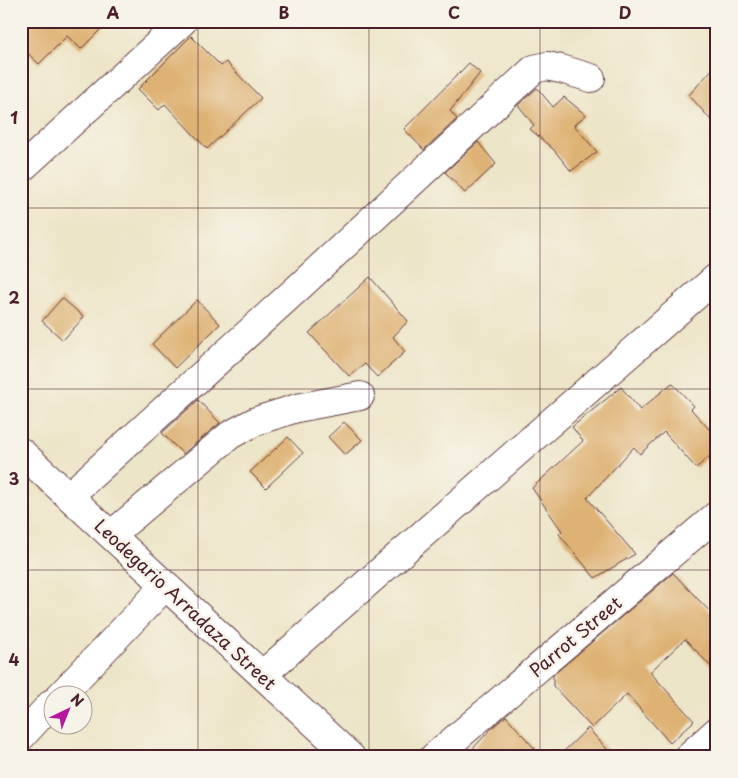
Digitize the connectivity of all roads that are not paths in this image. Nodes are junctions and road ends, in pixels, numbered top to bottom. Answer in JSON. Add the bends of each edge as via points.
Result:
{"nodes":[{"id":1,"x":182,"y":21,"type":"edge"},
{"id":2,"x":590,"y":78,"type":"dead end"},
{"id":3,"x":21,"y":169,"type":"edge"},
{"id":4,"x":717,"y":277,"type":"edge"},
{"id":5,"x":360,"y":396,"type":"dead end"},
{"id":6,"x":21,"y":452,"type":"edge"},
{"id":7,"x":69,"y":496,"type":"junction"},
{"id":8,"x":717,"y":515,"type":"edge"},
{"id":9,"x":111,"y":535,"type":"junction"},
{"id":10,"x":166,"y":585,"type":"junction"},
{"id":11,"x":262,"y":675,"type":"junction"},
{"id":12,"x":70,"y":686,"type":"edge"},
{"id":13,"x":42,"y":714,"type":"edge"},
{"id":14,"x":717,"y":731,"type":"edge"},
{"id":15,"x":21,"y":736,"type":"edge"},
{"id":16,"x":351,"y":757,"type":"edge"},
{"id":17,"x":434,"y":757,"type":"edge"},
{"id":18,"x":688,"y":757,"type":"edge"}],
"edges":[{"from":1,"to":3,"type":"street"},
{"from":2,"to":7,"type":"street","via":[[561,68],[547,66],[534,69]]},
{"from":4,"to":11,"type":"street"},
{"from":5,"to":9,"type":"street","via":[[298,408],[256,421],[230,435]]},
{"from":6,"to":7,"type":"street","name":"Leodegario Arradaza Street"},
{"from":7,"to":9,"type":"street","name":"Leodegario Arradaza Street"},
{"from":8,"to":17,"type":"street","name":"Parrot Street"},
{"from":9,"to":10,"type":"street","name":"Leodegario Arradaza Street"},
{"from":10,"to":11,"type":"street","name":"Leodegario Arradaza Street"},
{"from":10,"to":12,"type":"street"},
{"from":11,"to":16,"type":"street","name":"Leodegario Arradaza Street"},
{"from":13,"to":15,"type":"street"},
{"from":14,"to":18,"type":"street"}]}
